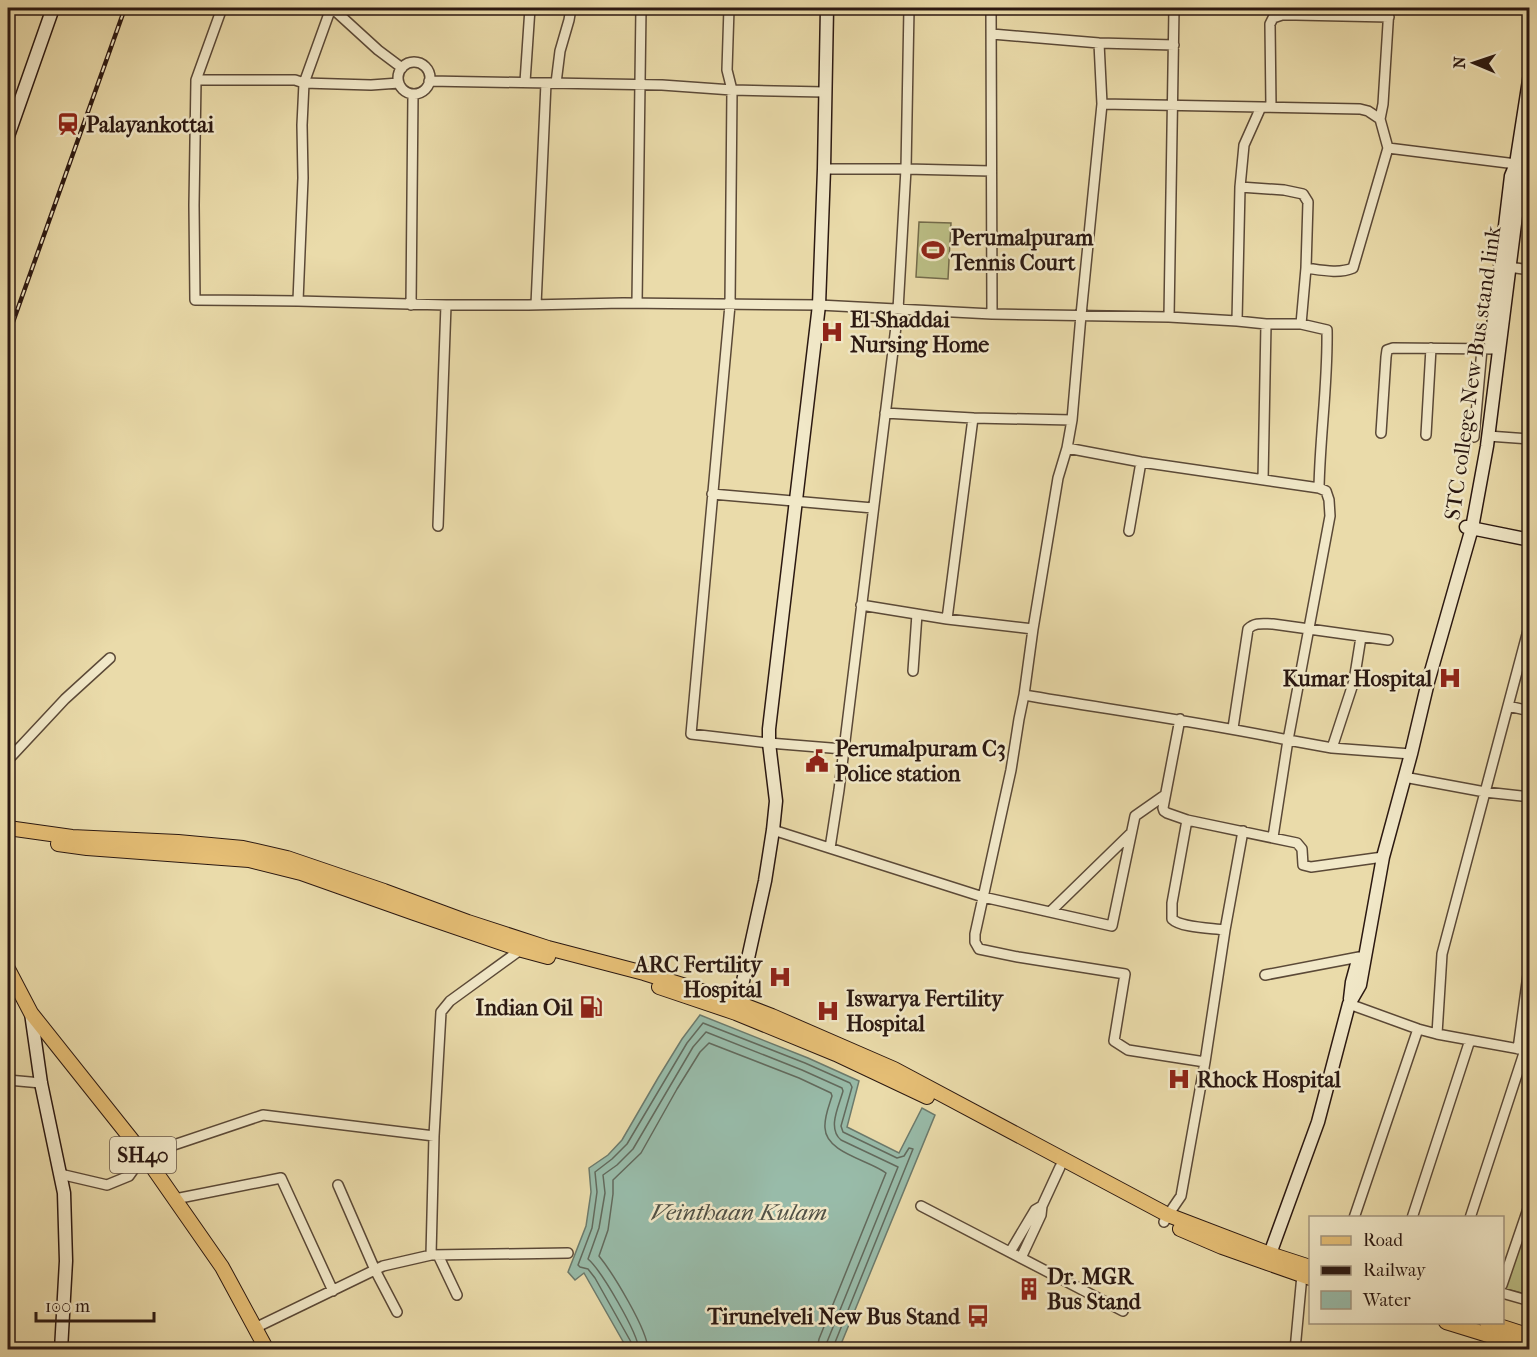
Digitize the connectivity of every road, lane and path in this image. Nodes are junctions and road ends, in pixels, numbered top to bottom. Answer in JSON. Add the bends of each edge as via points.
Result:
{"nodes":[{"id":1,"x":53,"y":8,"type":"edge"},
{"id":2,"x":222,"y":8,"type":"edge"},
{"id":3,"x":332,"y":8,"type":"edge"},
{"id":4,"x":530,"y":8,"type":"edge"},
{"id":5,"x":571,"y":8,"type":"edge"},
{"id":6,"x":641,"y":8,"type":"edge"},
{"id":7,"x":729,"y":8,"type":"edge"},
{"id":8,"x":820,"y":8,"type":"edge"},
{"id":9,"x":827,"y":8,"type":"edge"},
{"id":10,"x":909,"y":8,"type":"edge"},
{"id":11,"x":991,"y":8,"type":"edge"},
{"id":12,"x":1174,"y":8,"type":"edge"},
{"id":13,"x":1296,"y":11,"type":"edge"},
{"id":14,"x":1389,"y":12,"type":"edge"},
{"id":15,"x":992,"y":34,"type":"junction"},
{"id":16,"x":1099,"y":43,"type":"junction"},
{"id":17,"x":1174,"y":45,"type":"junction"},
{"id":18,"x":402,"y":68,"type":"junction"},
{"id":19,"x":1530,"y":74,"type":"edge"},
{"id":20,"x":196,"y":80,"type":"junction"},
{"id":21,"x":429,"y":81,"type":"junction"},
{"id":22,"x":525,"y":82,"type":"junction"},
{"id":23,"x":304,"y":83,"type":"junction"},
{"id":24,"x":399,"y":83,"type":"junction"},
{"id":25,"x":551,"y":83,"type":"junction"},
{"id":26,"x":640,"y":84,"type":"junction"},
{"id":27,"x":732,"y":90,"type":"junction"},
{"id":28,"x":822,"y":92,"type":"junction"},
{"id":29,"x":413,"y":94,"type":"junction"},
{"id":30,"x":1102,"y":104,"type":"junction"},
{"id":31,"x":1173,"y":106,"type":"junction"},
{"id":32,"x":1271,"y":106,"type":"junction"},
{"id":33,"x":1261,"y":107,"type":"junction"},
{"id":34,"x":11,"y":113,"type":"edge"},
{"id":35,"x":1380,"y":119,"type":"junction"},
{"id":36,"x":8,"y":136,"type":"edge"},
{"id":37,"x":1388,"y":148,"type":"junction"},
{"id":38,"x":1516,"y":164,"type":"junction"},
{"id":39,"x":824,"y":169,"type":"junction"},
{"id":40,"x":906,"y":169,"type":"junction"},
{"id":41,"x":991,"y":171,"type":"junction"},
{"id":42,"x":1525,"y":177,"type":"edge"},
{"id":43,"x":1240,"y":187,"type":"junction"},
{"id":44,"x":1509,"y":267,"type":"junction"},
{"id":45,"x":1306,"y":268,"type":"junction"},
{"id":46,"x":1530,"y":270,"type":"edge"},
{"id":47,"x":298,"y":300,"type":"junction"},
{"id":48,"x":637,"y":303,"type":"junction"},
{"id":49,"x":411,"y":305,"type":"junction"},
{"id":50,"x":446,"y":305,"type":"junction"},
{"id":51,"x":536,"y":305,"type":"junction"},
{"id":52,"x":730,"y":305,"type":"junction"},
{"id":53,"x":816,"y":305,"type":"junction"},
{"id":54,"x":898,"y":310,"type":"junction"},
{"id":55,"x":992,"y":314,"type":"junction"},
{"id":56,"x":1080,"y":315,"type":"junction"},
{"id":57,"x":1168,"y":317,"type":"junction"},
{"id":58,"x":1237,"y":321,"type":"junction"},
{"id":59,"x":1266,"y":324,"type":"junction"},
{"id":60,"x":1301,"y":324,"type":"junction"},
{"id":61,"x":1431,"y":348,"type":"junction"},
{"id":62,"x":1490,"y":349,"type":"junction"},
{"id":63,"x":885,"y":413,"type":"junction"},
{"id":64,"x":972,"y":418,"type":"junction"},
{"id":65,"x":1072,"y":420,"type":"junction"},
{"id":66,"x":1381,"y":433,"type":"dead end"},
{"id":67,"x":1426,"y":435,"type":"dead end"},
{"id":68,"x":1488,"y":436,"type":"junction"},
{"id":69,"x":1474,"y":437,"type":"dead end"},
{"id":70,"x":1530,"y":439,"type":"edge"},
{"id":71,"x":1067,"y":448,"type":"junction"},
{"id":72,"x":1141,"y":462,"type":"junction"},
{"id":73,"x":1263,"y":480,"type":"junction"},
{"id":74,"x":1319,"y":488,"type":"junction"},
{"id":75,"x":712,"y":494,"type":"junction"},
{"id":76,"x":792,"y":501,"type":"junction"},
{"id":77,"x":873,"y":508,"type":"junction"},
{"id":78,"x":438,"y":526,"type":"dead end"},
{"id":79,"x":1468,"y":527,"type":"junction"},
{"id":80,"x":1129,"y":531,"type":"dead end"},
{"id":81,"x":1530,"y":540,"type":"edge"},
{"id":82,"x":861,"y":604,"type":"junction"},
{"id":83,"x":917,"y":614,"type":"junction"},
{"id":84,"x":947,"y":619,"type":"junction"},
{"id":85,"x":1530,"y":623,"type":"edge"},
{"id":86,"x":1033,"y":629,"type":"junction"},
{"id":87,"x":1309,"y":629,"type":"junction"},
{"id":88,"x":1360,"y":637,"type":"junction"},
{"id":89,"x":1388,"y":640,"type":"dead end"},
{"id":90,"x":110,"y":658,"type":"dead end"},
{"id":91,"x":913,"y":670,"type":"dead end"},
{"id":92,"x":1024,"y":695,"type":"junction"},
{"id":93,"x":1508,"y":706,"type":"junction"},
{"id":94,"x":1530,"y":711,"type":"edge"},
{"id":95,"x":1180,"y":719,"type":"junction"},
{"id":96,"x":1233,"y":728,"type":"junction"},
{"id":97,"x":1288,"y":740,"type":"junction"},
{"id":98,"x":766,"y":743,"type":"junction"},
{"id":99,"x":1332,"y":748,"type":"junction"},
{"id":100,"x":843,"y":749,"type":"junction"},
{"id":101,"x":1407,"y":754,"type":"junction"},
{"id":102,"x":8,"y":760,"type":"edge"},
{"id":103,"x":1404,"y":777,"type":"junction"},
{"id":104,"x":1485,"y":792,"type":"junction"},
{"id":105,"x":1165,"y":795,"type":"junction"},
{"id":106,"x":1530,"y":797,"type":"edge"},
{"id":107,"x":1187,"y":820,"type":"junction"},
{"id":108,"x":8,"y":828,"type":"edge"},
{"id":109,"x":773,"y":830,"type":"junction"},
{"id":110,"x":1244,"y":831,"type":"junction"},
{"id":111,"x":1131,"y":834,"type":"junction"},
{"id":112,"x":1273,"y":837,"type":"junction"},
{"id":113,"x":8,"y":838,"type":"edge"},
{"id":114,"x":830,"y":848,"type":"junction"},
{"id":115,"x":1380,"y":858,"type":"junction"},
{"id":116,"x":983,"y":897,"type":"junction"},
{"id":117,"x":1050,"y":912,"type":"junction"},
{"id":118,"x":1225,"y":930,"type":"junction"},
{"id":119,"x":525,"y":945,"type":"junction"},
{"id":120,"x":1359,"y":957,"type":"junction"},
{"id":121,"x":1530,"y":960,"type":"edge"},
{"id":122,"x":8,"y":969,"type":"edge"},
{"id":123,"x":1265,"y":975,"type":"dead end"},
{"id":124,"x":1349,"y":1004,"type":"junction"},
{"id":125,"x":734,"y":1007,"type":"junction"},
{"id":126,"x":31,"y":1013,"type":"junction"},
{"id":127,"x":1418,"y":1029,"type":"junction"},
{"id":128,"x":1437,"y":1034,"type":"junction"},
{"id":129,"x":1470,"y":1040,"type":"junction"},
{"id":130,"x":1524,"y":1050,"type":"edge"},
{"id":131,"x":1205,"y":1062,"type":"junction"},
{"id":132,"x":8,"y":1080,"type":"edge"},
{"id":133,"x":41,"y":1083,"type":"junction"},
{"id":134,"x":434,"y":1136,"type":"junction"},
{"id":135,"x":144,"y":1155,"type":"junction"},
{"id":136,"x":1060,"y":1167,"type":"junction"},
{"id":137,"x":60,"y":1174,"type":"junction"},
{"id":138,"x":338,"y":1185,"type":"dead end"},
{"id":139,"x":175,"y":1199,"type":"junction"},
{"id":140,"x":1530,"y":1203,"type":"edge"},
{"id":141,"x":921,"y":1206,"type":"dead end"},
{"id":142,"x":1042,"y":1206,"type":"junction"},
{"id":143,"x":1355,"y":1216,"type":"edge"},
{"id":144,"x":1413,"y":1216,"type":"edge"},
{"id":145,"x":1471,"y":1216,"type":"edge"},
{"id":146,"x":1166,"y":1219,"type":"junction"},
{"id":147,"x":1010,"y":1252,"type":"junction"},
{"id":148,"x":568,"y":1253,"type":"dead end"},
{"id":149,"x":434,"y":1255,"type":"junction"},
{"id":150,"x":1021,"y":1258,"type":"junction"},
{"id":151,"x":1268,"y":1258,"type":"junction"},
{"id":152,"x":375,"y":1270,"type":"junction"},
{"id":153,"x":1309,"y":1271,"type":"edge"},
{"id":154,"x":1504,"y":1282,"type":"edge"},
{"id":155,"x":333,"y":1291,"type":"junction"},
{"id":156,"x":1504,"y":1293,"type":"edge"},
{"id":157,"x":457,"y":1295,"type":"dead end"},
{"id":158,"x":1530,"y":1301,"type":"edge"},
{"id":159,"x":1123,"y":1311,"type":"dead end"},
{"id":160,"x":398,"y":1312,"type":"dead end"},
{"id":161,"x":1460,"y":1324,"type":"edge"},
{"id":162,"x":1487,"y":1326,"type":"edge"},
{"id":163,"x":255,"y":1328,"type":"junction"},
{"id":164,"x":1530,"y":1336,"type":"edge"},
{"id":165,"x":1530,"y":1348,"type":"edge"},
{"id":166,"x":61,"y":1350,"type":"edge"},
{"id":167,"x":267,"y":1350,"type":"edge"},
{"id":168,"x":1295,"y":1350,"type":"edge"}],
"edges":[{"from":1,"to":34,"type":"street"},
{"from":2,"to":20,"type":"street"},
{"from":3,"to":18,"type":"street"},
{"from":3,"to":23,"type":"street"},
{"from":4,"to":22,"type":"street"},
{"from":5,"to":25,"type":"street"},
{"from":6,"to":26,"type":"street"},
{"from":7,"to":27,"type":"street","via":[[727,70]]},
{"from":8,"to":28,"type":"street"},
{"from":9,"to":28,"type":"street"},
{"from":10,"to":40,"type":"street"},
{"from":11,"to":15,"type":"street"},
{"from":12,"to":17,"type":"street"},
{"from":13,"to":14,"type":"street"},
{"from":13,"to":32,"type":"street","via":[[1273,18],[1270,24]]},
{"from":14,"to":35,"type":"street"},
{"from":15,"to":16,"type":"street"},
{"from":15,"to":41,"type":"street"},
{"from":16,"to":17,"type":"street"},
{"from":16,"to":30,"type":"street"},
{"from":17,"to":31,"type":"street"},
{"from":18,"to":21,"type":"street","via":[[419,63],[428,72]]},
{"from":18,"to":24,"type":"street"},
{"from":19,"to":38,"type":"street"},
{"from":20,"to":23,"type":"street"},
{"from":20,"to":47,"type":"street","via":[[195,300]]},
{"from":21,"to":22,"type":"street"},
{"from":21,"to":29,"type":"street","via":[[426,89]]},
{"from":22,"to":25,"type":"street"},
{"from":23,"to":24,"type":"street"},
{"from":23,"to":47,"type":"street"},
{"from":24,"to":29,"type":"street"},
{"from":25,"to":26,"type":"street"},
{"from":25,"to":51,"type":"street"},
{"from":26,"to":27,"type":"street"},
{"from":26,"to":48,"type":"street"},
{"from":27,"to":28,"type":"street"},
{"from":27,"to":52,"type":"street"},
{"from":28,"to":39,"type":"street"},
{"from":28,"to":53,"type":"street"},
{"from":29,"to":49,"type":"street"},
{"from":30,"to":31,"type":"street"},
{"from":30,"to":56,"type":"street"},
{"from":31,"to":33,"type":"street"},
{"from":31,"to":57,"type":"street"},
{"from":32,"to":33,"type":"street"},
{"from":32,"to":35,"type":"street","via":[[1360,109]]},
{"from":33,"to":43,"type":"street","via":[[1244,145]]},
{"from":34,"to":36,"type":"street"},
{"from":35,"to":37,"type":"street"},
{"from":37,"to":38,"type":"street"},
{"from":37,"to":45,"type":"street","via":[[1353,268]]},
{"from":38,"to":42,"type":"street","name":"STC college New Bus stand link"},
{"from":38,"to":62,"type":"street","via":[[1511,177]]},
{"from":39,"to":40,"type":"street"},
{"from":39,"to":53,"type":"street"},
{"from":40,"to":41,"type":"street"},
{"from":40,"to":54,"type":"street"},
{"from":41,"to":55,"type":"street"},
{"from":42,"to":44,"type":"street","name":"STC college New Bus stand link"},
{"from":43,"to":45,"type":"street","via":[[1303,194],[1308,202]]},
{"from":43,"to":58,"type":"street"},
{"from":44,"to":46,"type":"street"},
{"from":44,"to":62,"type":"street","name":"STC college New Bus stand link"},
{"from":45,"to":60,"type":"street"},
{"from":47,"to":49,"type":"street"},
{"from":48,"to":51,"type":"street"},
{"from":48,"to":52,"type":"street"},
{"from":49,"to":50,"type":"street"},
{"from":50,"to":51,"type":"street"},
{"from":50,"to":78,"type":"street"},
{"from":52,"to":53,"type":"street"},
{"from":52,"to":75,"type":"street"},
{"from":53,"to":54,"type":"street"},
{"from":53,"to":76,"type":"street"},
{"from":54,"to":55,"type":"street"},
{"from":54,"to":63,"type":"street"},
{"from":55,"to":56,"type":"street"},
{"from":56,"to":57,"type":"street"},
{"from":56,"to":65,"type":"street"},
{"from":57,"to":58,"type":"street"},
{"from":58,"to":59,"type":"street"},
{"from":59,"to":60,"type":"street"},
{"from":59,"to":73,"type":"street"},
{"from":60,"to":74,"type":"street","via":[[1327,330]]},
{"from":61,"to":62,"type":"street"},
{"from":61,"to":66,"type":"street","via":[[1388,350]]},
{"from":61,"to":67,"type":"street"},
{"from":62,"to":68,"type":"street","name":"STC college New Bus stand link"},
{"from":62,"to":69,"type":"street"},
{"from":62,"to":79,"type":"street"},
{"from":63,"to":64,"type":"street"},
{"from":63,"to":77,"type":"street"},
{"from":64,"to":65,"type":"street"},
{"from":64,"to":84,"type":"street"},
{"from":65,"to":71,"type":"street"},
{"from":68,"to":70,"type":"street"},
{"from":68,"to":79,"type":"street","name":"STC college New Bus stand link"},
{"from":71,"to":72,"type":"street"},
{"from":71,"to":86,"type":"street","via":[[1058,478]]},
{"from":72,"to":73,"type":"street"},
{"from":72,"to":80,"type":"street"},
{"from":73,"to":74,"type":"street"},
{"from":74,"to":87,"type":"street","via":[[1326,491],[1330,516]]},
{"from":75,"to":76,"type":"street"},
{"from":75,"to":98,"type":"street","via":[[691,734]]},
{"from":76,"to":77,"type":"street"},
{"from":76,"to":98,"type":"street"},
{"from":77,"to":82,"type":"street"},
{"from":79,"to":81,"type":"street"},
{"from":79,"to":101,"type":"street","name":"STC college New Bus stand link"},
{"from":82,"to":83,"type":"street"},
{"from":82,"to":100,"type":"street"},
{"from":83,"to":84,"type":"street"},
{"from":83,"to":91,"type":"street"},
{"from":84,"to":86,"type":"street"},
{"from":85,"to":93,"type":"street"},
{"from":86,"to":92,"type":"street"},
{"from":87,"to":88,"type":"street"},
{"from":87,"to":96,"type":"street","via":[[1259,623],[1248,629]]},
{"from":87,"to":97,"type":"street"},
{"from":88,"to":89,"type":"street"},
{"from":88,"to":99,"type":"street","via":[[1354,681]]},
{"from":90,"to":102,"type":"street"},
{"from":92,"to":95,"type":"street"},
{"from":92,"to":116,"type":"street"},
{"from":93,"to":94,"type":"street"},
{"from":93,"to":104,"type":"street"},
{"from":95,"to":96,"type":"street"},
{"from":95,"to":105,"type":"street"},
{"from":96,"to":97,"type":"street"},
{"from":97,"to":99,"type":"street"},
{"from":97,"to":112,"type":"street"},
{"from":98,"to":100,"type":"street"},
{"from":98,"to":109,"type":"street","via":[[775,787]]},
{"from":98,"to":125,"type":"street","via":[[768,817]]},
{"from":99,"to":101,"type":"street"},
{"from":100,"to":114,"type":"street"},
{"from":101,"to":103,"type":"street","name":"STC college New Bus stand link"},
{"from":101,"to":115,"type":"street"},
{"from":103,"to":104,"type":"street"},
{"from":103,"to":115,"type":"street","name":"STC college New Bus stand link"},
{"from":104,"to":106,"type":"street"},
{"from":104,"to":128,"type":"street","via":[[1442,954]]},
{"from":105,"to":107,"type":"street","via":[[1164,811]]},
{"from":105,"to":111,"type":"street","via":[[1135,816]]},
{"from":107,"to":110,"type":"street"},
{"from":107,"to":118,"type":"street","via":[[1172,919],[1185,925]]},
{"from":108,"to":119,"type":"main road","via":[[72,837],[243,848],[287,858],[384,891]]},
{"from":109,"to":114,"type":"street"},
{"from":109,"to":125,"type":"street","via":[[765,881]]},
{"from":110,"to":112,"type":"street"},
{"from":110,"to":118,"type":"street"},
{"from":111,"to":117,"type":"street"},
{"from":111,"to":117,"type":"street","via":[[1112,926]]},
{"from":112,"to":115,"type":"street","via":[[1297,843],[1302,849],[1303,865],[1311,867]]},
{"from":113,"to":119,"type":"main road","via":[[249,860]]},
{"from":114,"to":116,"type":"street"},
{"from":115,"to":120,"type":"street"},
{"from":115,"to":124,"type":"street","name":"STC college New Bus stand link","via":[[1360,985]]},
{"from":116,"to":117,"type":"street"},
{"from":116,"to":131,"type":"street","via":[[975,934],[979,949],[1125,975],[1114,1041],[1128,1050]]},
{"from":118,"to":131,"type":"street"},
{"from":119,"to":125,"type":"main road"},
{"from":119,"to":134,"type":"street","via":[[441,1012]]},
{"from":120,"to":123,"type":"street"},
{"from":120,"to":124,"type":"street"},
{"from":121,"to":130,"type":"street"},
{"from":122,"to":126,"type":"main road","number":"SH40"},
{"from":124,"to":127,"type":"street"},
{"from":124,"to":151,"type":"street","name":"STC college New Bus stand link","via":[[1318,1122]]},
{"from":125,"to":136,"type":"main road","via":[[940,1103]]},
{"from":125,"to":146,"type":"main road","via":[[782,1020],[894,1069]]},
{"from":126,"to":133,"type":"street"},
{"from":126,"to":135,"type":"main road","number":"SH40"},
{"from":127,"to":128,"type":"street"},
{"from":127,"to":143,"type":"street"},
{"from":128,"to":129,"type":"street"},
{"from":129,"to":130,"type":"street"},
{"from":129,"to":144,"type":"street"},
{"from":130,"to":145,"type":"street"},
{"from":131,"to":146,"type":"street","via":[[1181,1196]]},
{"from":132,"to":133,"type":"street"},
{"from":133,"to":137,"type":"street"},
{"from":134,"to":135,"type":"street","via":[[263,1115]]},
{"from":134,"to":149,"type":"street"},
{"from":135,"to":137,"type":"street","via":[[129,1176],[107,1185]]},
{"from":135,"to":139,"type":"main road","number":"SH40"},
{"from":136,"to":142,"type":"street"},
{"from":136,"to":146,"type":"main road"},
{"from":137,"to":166,"type":"street","via":[[66,1261]]},
{"from":138,"to":152,"type":"street"},
{"from":139,"to":155,"type":"street","via":[[281,1178]]},
{"from":139,"to":163,"type":"main road","number":"SH40","via":[[222,1267]]},
{"from":140,"to":154,"type":"street"},
{"from":141,"to":147,"type":"street"},
{"from":142,"to":147,"type":"street","via":[[1035,1210]]},
{"from":142,"to":150,"type":"street"},
{"from":146,"to":151,"type":"main road","via":[[1222,1247]]},
{"from":147,"to":150,"type":"street"},
{"from":148,"to":149,"type":"street"},
{"from":149,"to":152,"type":"street"},
{"from":149,"to":157,"type":"street"},
{"from":150,"to":159,"type":"street"},
{"from":151,"to":153,"type":"main road"},
{"from":152,"to":155,"type":"street"},
{"from":152,"to":160,"type":"street"},
{"from":153,"to":168,"type":"street"},
{"from":155,"to":163,"type":"street"},
{"from":156,"to":158,"type":"street"},
{"from":161,"to":162,"type":"main road"},
{"from":162,"to":164,"type":"main road"},
{"from":162,"to":165,"type":"main road"},
{"from":163,"to":167,"type":"main road","number":"SH40"}]}
